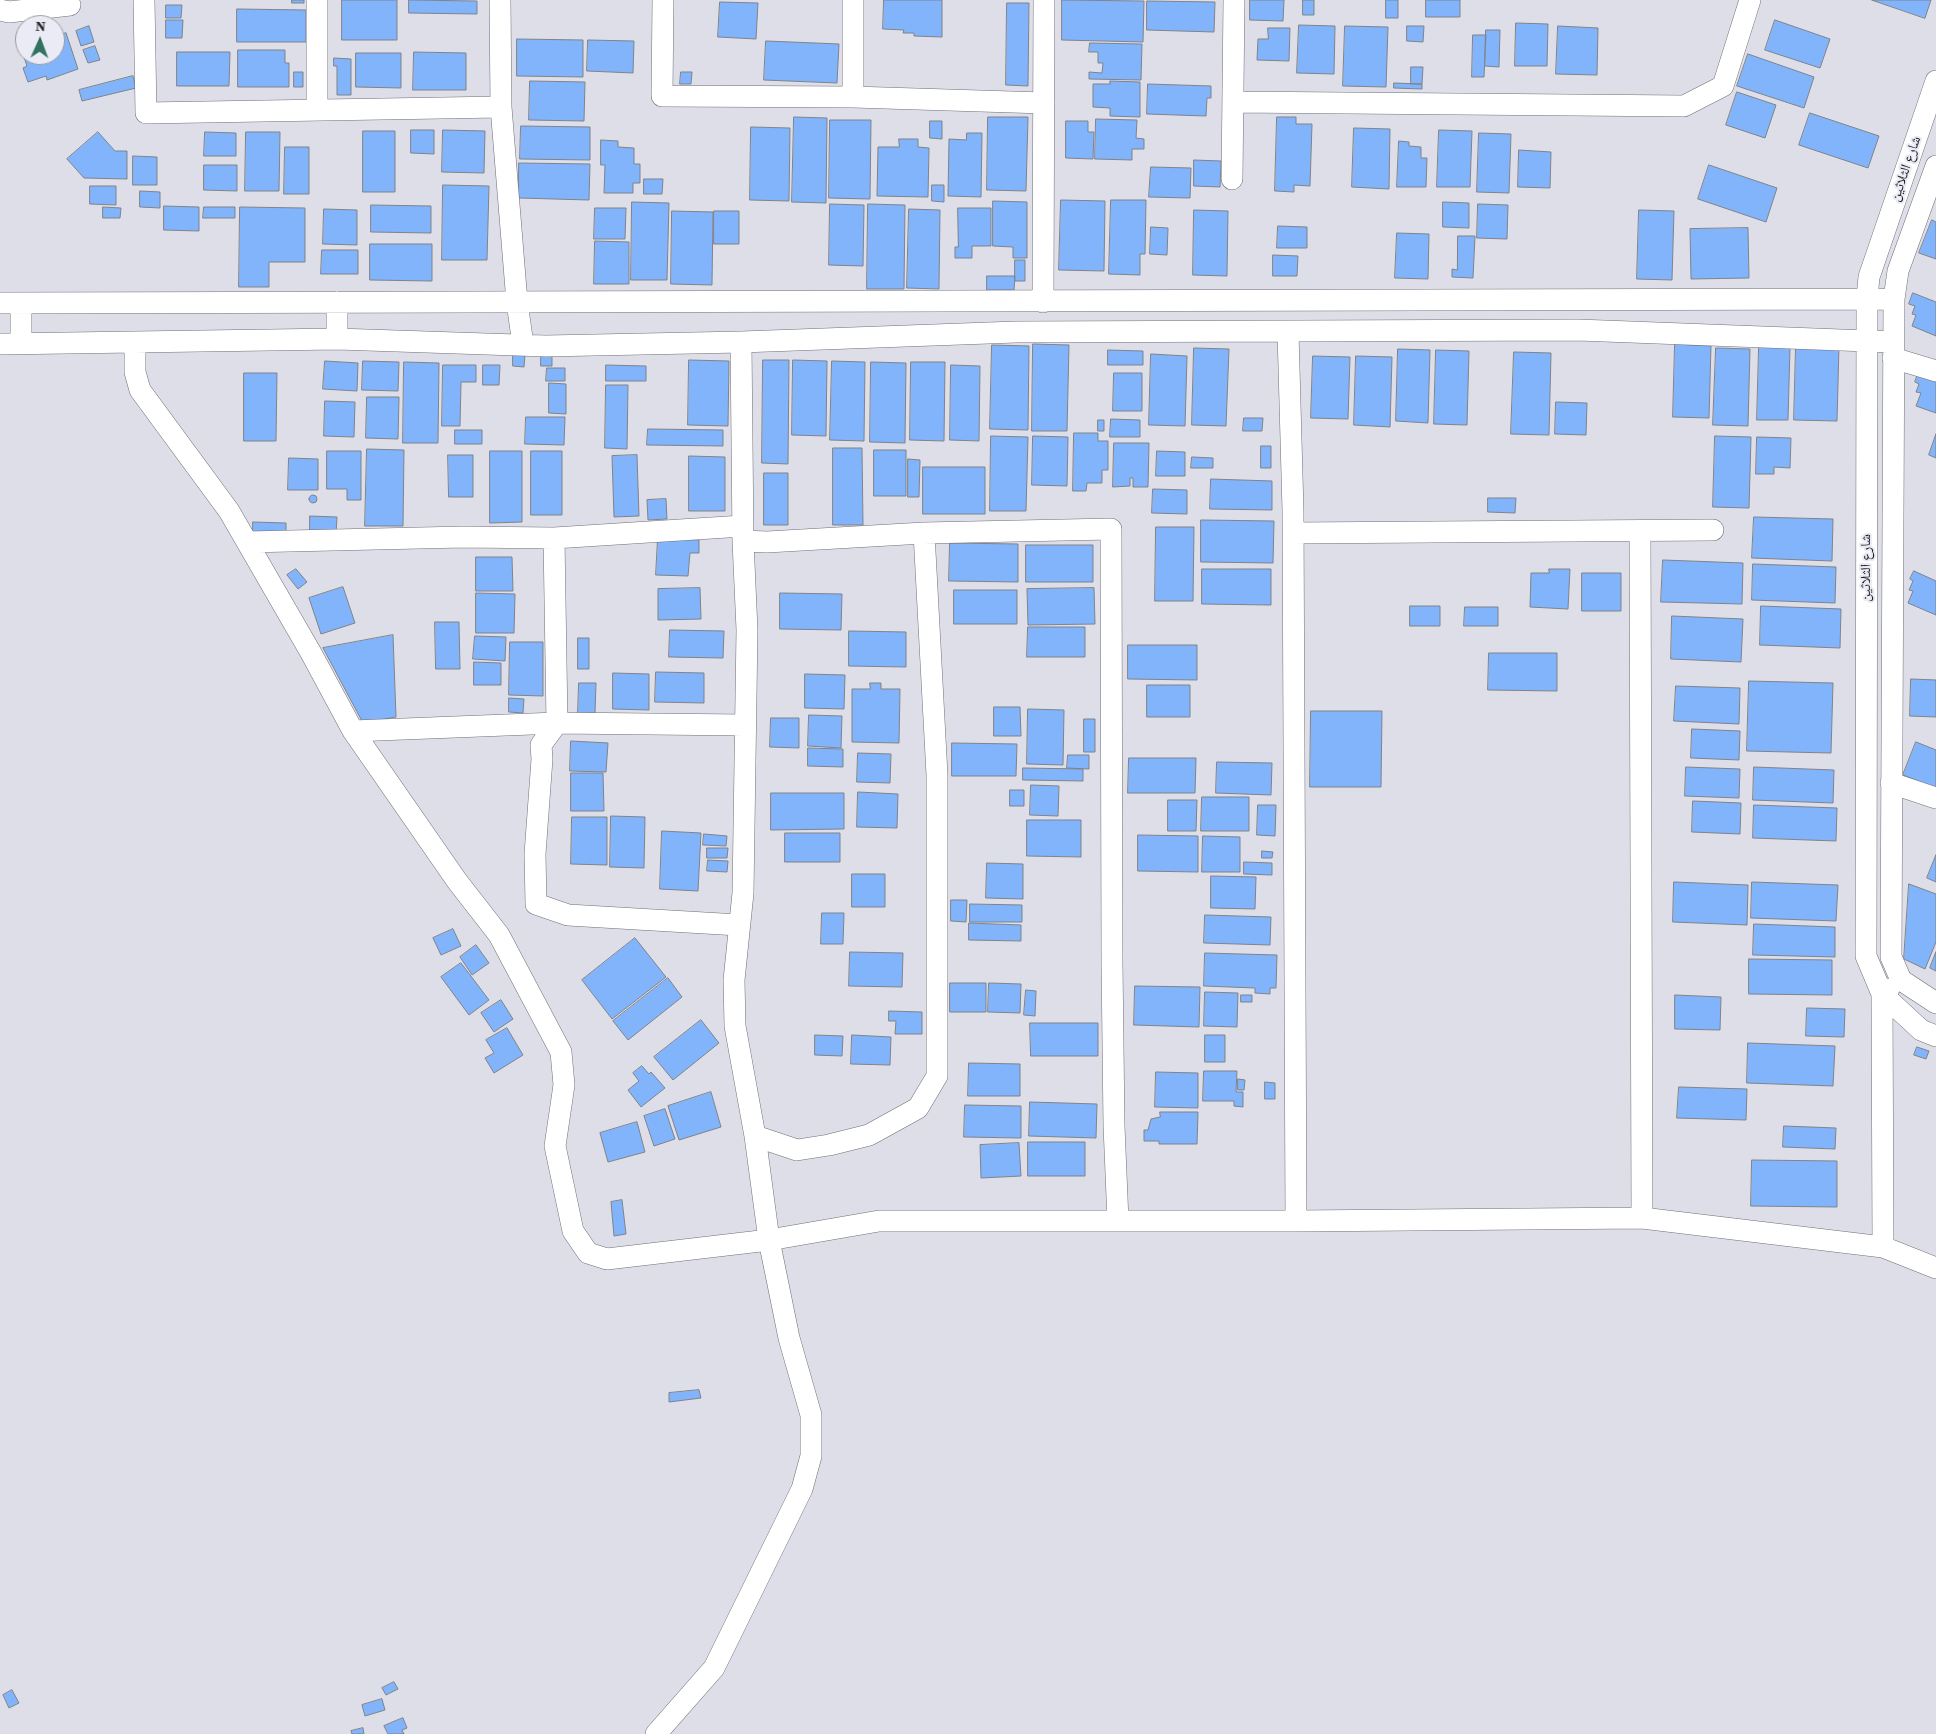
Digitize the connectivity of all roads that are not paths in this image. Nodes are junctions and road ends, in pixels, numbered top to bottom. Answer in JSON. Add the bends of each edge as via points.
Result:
{"nodes":[{"id":1,"x":144,"y":0,"type":"edge"},
{"id":2,"x":317,"y":0,"type":"edge"},
{"id":3,"x":500,"y":0,"type":"edge"},
{"id":4,"x":663,"y":0,"type":"edge"},
{"id":5,"x":853,"y":0,"type":"edge"},
{"id":6,"x":1044,"y":0,"type":"edge"},
{"id":7,"x":1234,"y":0,"type":"edge"},
{"id":8,"x":1750,"y":0,"type":"edge"},
{"id":9,"x":70,"y":5,"type":"dead end"},
{"id":10,"x":0,"y":10,"type":"edge"},
{"id":11,"x":1936,"y":81,"type":"edge"},
{"id":12,"x":853,"y":97,"type":"junction"},
{"id":13,"x":1233,"y":102,"type":"junction"},
{"id":14,"x":1044,"y":104,"type":"junction"},
{"id":15,"x":501,"y":107,"type":"junction"},
{"id":16,"x":317,"y":110,"type":"junction"},
{"id":17,"x":1936,"y":166,"type":"edge"},
{"id":18,"x":1232,"y":179,"type":"dead end"},
{"id":19,"x":1867,"y":298,"type":"junction"},
{"id":20,"x":1894,"y":299,"type":"junction"},
{"id":21,"x":337,"y":302,"type":"junction"},
{"id":22,"x":517,"y":302,"type":"junction"},
{"id":23,"x":1052,"y":302,"type":"junction"},
{"id":24,"x":10,"y":303,"type":"edge"},
{"id":25,"x":1066,"y":332,"type":"junction"},
{"id":26,"x":1288,"y":332,"type":"junction"},
{"id":27,"x":337,"y":339,"type":"junction"},
{"id":28,"x":1867,"y":341,"type":"junction"},
{"id":29,"x":135,"y":342,"type":"junction"},
{"id":30,"x":742,"y":342,"type":"junction"},
{"id":31,"x":10,"y":343,"type":"edge"},
{"id":32,"x":523,"y":345,"type":"junction"},
{"id":33,"x":1893,"y":350,"type":"junction"},
{"id":34,"x":1936,"y":370,"type":"edge"},
{"id":35,"x":1640,"y":530,"type":"junction"},
{"id":36,"x":1713,"y":530,"type":"dead end"},
{"id":37,"x":924,"y":533,"type":"junction"},
{"id":38,"x":1293,"y":533,"type":"junction"},
{"id":39,"x":743,"y":534,"type":"junction"},
{"id":40,"x":554,"y":538,"type":"junction"},
{"id":41,"x":247,"y":542,"type":"junction"},
{"id":42,"x":558,"y":723,"type":"junction"},
{"id":43,"x":744,"y":725,"type":"junction"},
{"id":44,"x":352,"y":731,"type":"junction"},
{"id":45,"x":1892,"y":783,"type":"junction"},
{"id":46,"x":1936,"y":798,"type":"edge"},
{"id":47,"x":739,"y":925,"type":"junction"},
{"id":48,"x":1901,"y":980,"type":"junction"},
{"id":49,"x":1882,"y":994,"type":"junction"},
{"id":50,"x":1936,"y":1003,"type":"edge"},
{"id":51,"x":1936,"y":1036,"type":"edge"},
{"id":52,"x":755,"y":1136,"type":"junction"},
{"id":53,"x":1642,"y":1218,"type":"junction"},
{"id":54,"x":1118,"y":1221,"type":"junction"},
{"id":55,"x":1296,"y":1221,"type":"junction"},
{"id":56,"x":769,"y":1240,"type":"junction"},
{"id":57,"x":1883,"y":1247,"type":"junction"},
{"id":58,"x":1936,"y":1268,"type":"edge"},
{"id":59,"x":656,"y":1734,"type":"edge"}],
"edges":[{"from":1,"to":16,"type":"street","via":[[146,113]]},
{"from":2,"to":16,"type":"street"},
{"from":3,"to":15,"type":"street"},
{"from":4,"to":12,"type":"street","via":[[662,96]]},
{"from":5,"to":12,"type":"street"},
{"from":6,"to":14,"type":"street"},
{"from":7,"to":13,"type":"street"},
{"from":8,"to":13,"type":"street","via":[[1723,86],[1684,106]]},
{"from":9,"to":10,"type":"street","via":[[9,12]]},
{"from":11,"to":19,"type":"street","name":"شارع الثلاثين","via":[[1870,277]]},
{"from":12,"to":14,"type":"street"},
{"from":13,"to":18,"type":"street"},
{"from":14,"to":23,"type":"street"},
{"from":15,"to":16,"type":"street"},
{"from":15,"to":22,"type":"street"},
{"from":17,"to":20,"type":"street","name":"شارع الثلاثين","via":[[1898,271]]},
{"from":19,"to":20,"type":"street"},
{"from":19,"to":23,"type":"street"},
{"from":19,"to":28,"type":"street","name":"شارع الثلاثين"},
{"from":20,"to":33,"type":"street","name":"شارع الثلاثين"},
{"from":21,"to":22,"type":"street"},
{"from":21,"to":24,"type":"street"},
{"from":21,"to":27,"type":"street"},
{"from":22,"to":23,"type":"street"},
{"from":22,"to":32,"type":"street"},
{"from":23,"to":25,"type":"street"},
{"from":24,"to":31,"type":"street"},
{"from":25,"to":26,"type":"street"},
{"from":25,"to":30,"type":"street"},
{"from":26,"to":28,"type":"street","via":[[1578,330]]},
{"from":26,"to":38,"type":"street"},
{"from":27,"to":29,"type":"street"},
{"from":27,"to":32,"type":"street"},
{"from":28,"to":33,"type":"street"},
{"from":28,"to":49,"type":"street","name":"شارع الثلاثين","via":[[1866,956]]},
{"from":29,"to":31,"type":"street"},
{"from":29,"to":41,"type":"street","via":[[135,372],[140,390],[229,511]]},
{"from":30,"to":32,"type":"street"},
{"from":30,"to":39,"type":"street"},
{"from":33,"to":34,"type":"street"},
{"from":33,"to":45,"type":"street","name":"شارع الثلاثين"},
{"from":35,"to":36,"type":"street"},
{"from":35,"to":38,"type":"street"},
{"from":35,"to":53,"type":"street"},
{"from":37,"to":39,"type":"street","via":[[767,542]]},
{"from":37,"to":52,"type":"street","via":[[937,775],[937,1076],[918,1108],[869,1135],[798,1150]]},
{"from":37,"to":54,"type":"street","via":[[1111,529],[1112,963]]},
{"from":38,"to":55,"type":"street"},
{"from":39,"to":40,"type":"street"},
{"from":39,"to":43,"type":"street","via":[[747,630]]},
{"from":40,"to":41,"type":"street"},
{"from":40,"to":42,"type":"street"},
{"from":41,"to":44,"type":"street"},
{"from":42,"to":43,"type":"street"},
{"from":42,"to":44,"type":"street"},
{"from":42,"to":47,"type":"street","via":[[542,745],[535,854],[536,904],[568,915]]},
{"from":43,"to":47,"type":"street","via":[[743,892]]},
{"from":44,"to":56,"type":"street","via":[[457,881],[499,935],[561,1052],[564,1085],[555,1146],[573,1232],[588,1253],[607,1260]]},
{"from":45,"to":46,"type":"street"},
{"from":45,"to":48,"type":"street","name":"شارع الثلاثين","via":[[1891,957]]},
{"from":47,"to":52,"type":"street","via":[[734,980],[735,1026]]},
{"from":48,"to":49,"type":"street"},
{"from":48,"to":50,"type":"street"},
{"from":49,"to":51,"type":"street","name":"شارع الثلاثين","via":[[1920,1030]]},
{"from":49,"to":57,"type":"street"},
{"from":52,"to":56,"type":"street"},
{"from":53,"to":55,"type":"street"},
{"from":53,"to":57,"type":"street"},
{"from":54,"to":55,"type":"street"},
{"from":54,"to":56,"type":"street","via":[[880,1221]]},
{"from":56,"to":59,"type":"street","via":[[811,1415],[811,1456],[802,1489],[714,1668]]},
{"from":57,"to":58,"type":"street"}]}
